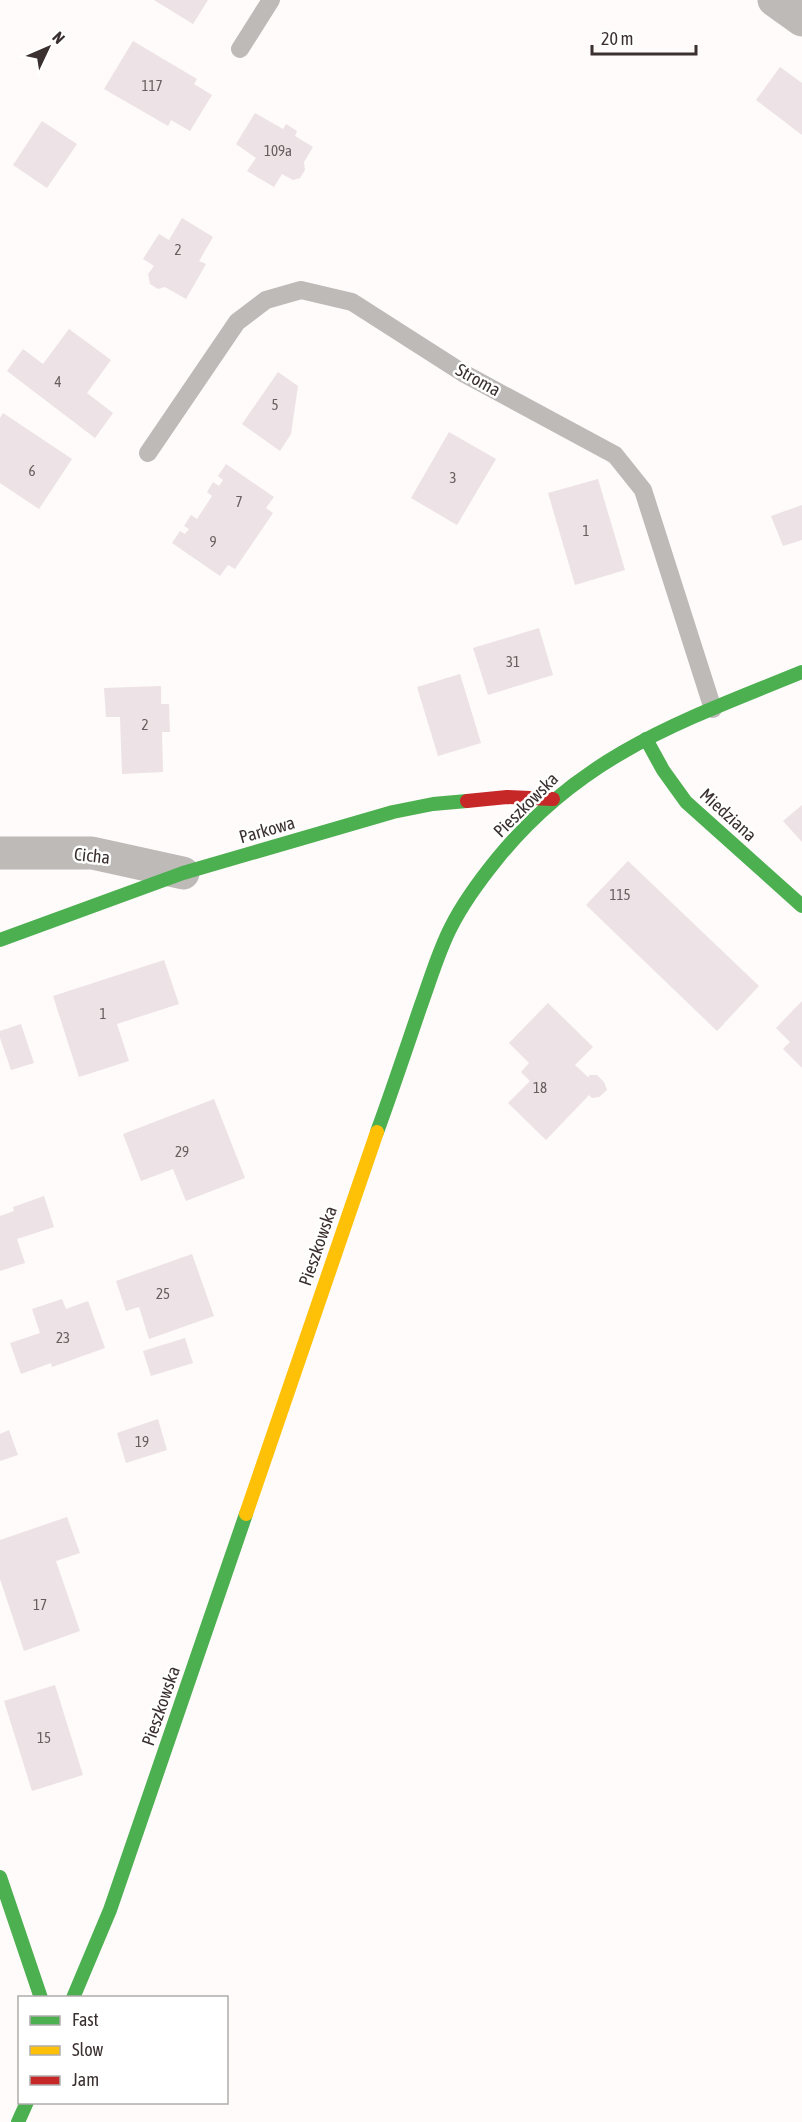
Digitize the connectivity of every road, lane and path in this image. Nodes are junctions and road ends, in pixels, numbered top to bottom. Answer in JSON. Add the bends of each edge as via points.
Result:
{"nodes":[{"id":1,"x":271,"y":0,"type":"edge"},
{"id":2,"x":774,"y":0,"type":"edge"},
{"id":3,"x":802,"y":20,"type":"edge"},
{"id":4,"x":240,"y":49,"type":"dead end"},
{"id":5,"x":148,"y":453,"type":"dead end"},
{"id":6,"x":802,"y":672,"type":"edge"},
{"id":7,"x":713,"y":709,"type":"junction"},
{"id":8,"x":646,"y":739,"type":"junction"},
{"id":9,"x":553,"y":799,"type":"junction"},
{"id":10,"x":0,"y":853,"type":"edge"},
{"id":11,"x":183,"y":873,"type":"junction"},
{"id":12,"x":802,"y":906,"type":"edge"},
{"id":13,"x":0,"y":940,"type":"edge"},
{"id":14,"x":0,"y":1877,"type":"edge"},
{"id":15,"x":40,"y":1996,"type":"edge"},
{"id":16,"x":75,"y":1996,"type":"edge"},
{"id":17,"x":27,"y":2104,"type":"edge"},
{"id":18,"x":18,"y":2122,"type":"edge"}],
"edges":[{"from":1,"to":4,"type":"lane"},
{"from":2,"to":3,"type":"street"},
{"from":5,"to":7,"type":"lane","name":"Stroma","via":[[237,322],[266,300],[301,290],[352,302],[463,372],[615,455],[643,490]]},
{"from":6,"to":7,"type":"street","name":"Pieszkowska"},
{"from":7,"to":8,"type":"street","name":"Pieszkowska"},
{"from":8,"to":9,"type":"street","name":"Pieszkowska","via":[[615,755]]},
{"from":8,"to":12,"type":"street","name":"Miedziana","via":[[686,802]]},
{"from":9,"to":11,"type":"street","name":"Parkowa","via":[[507,797],[413,807]]},
{"from":9,"to":16,"type":"street","name":"Pieszkowska","via":[[488,870],[455,919],[436,959],[118,1887]]},
{"from":10,"to":11,"type":"street","name":"Cicha","via":[[92,853]]},
{"from":11,"to":13,"type":"street","name":"Parkowa"},
{"from":14,"to":15,"type":"street"},
{"from":17,"to":18,"type":"street"}]}
